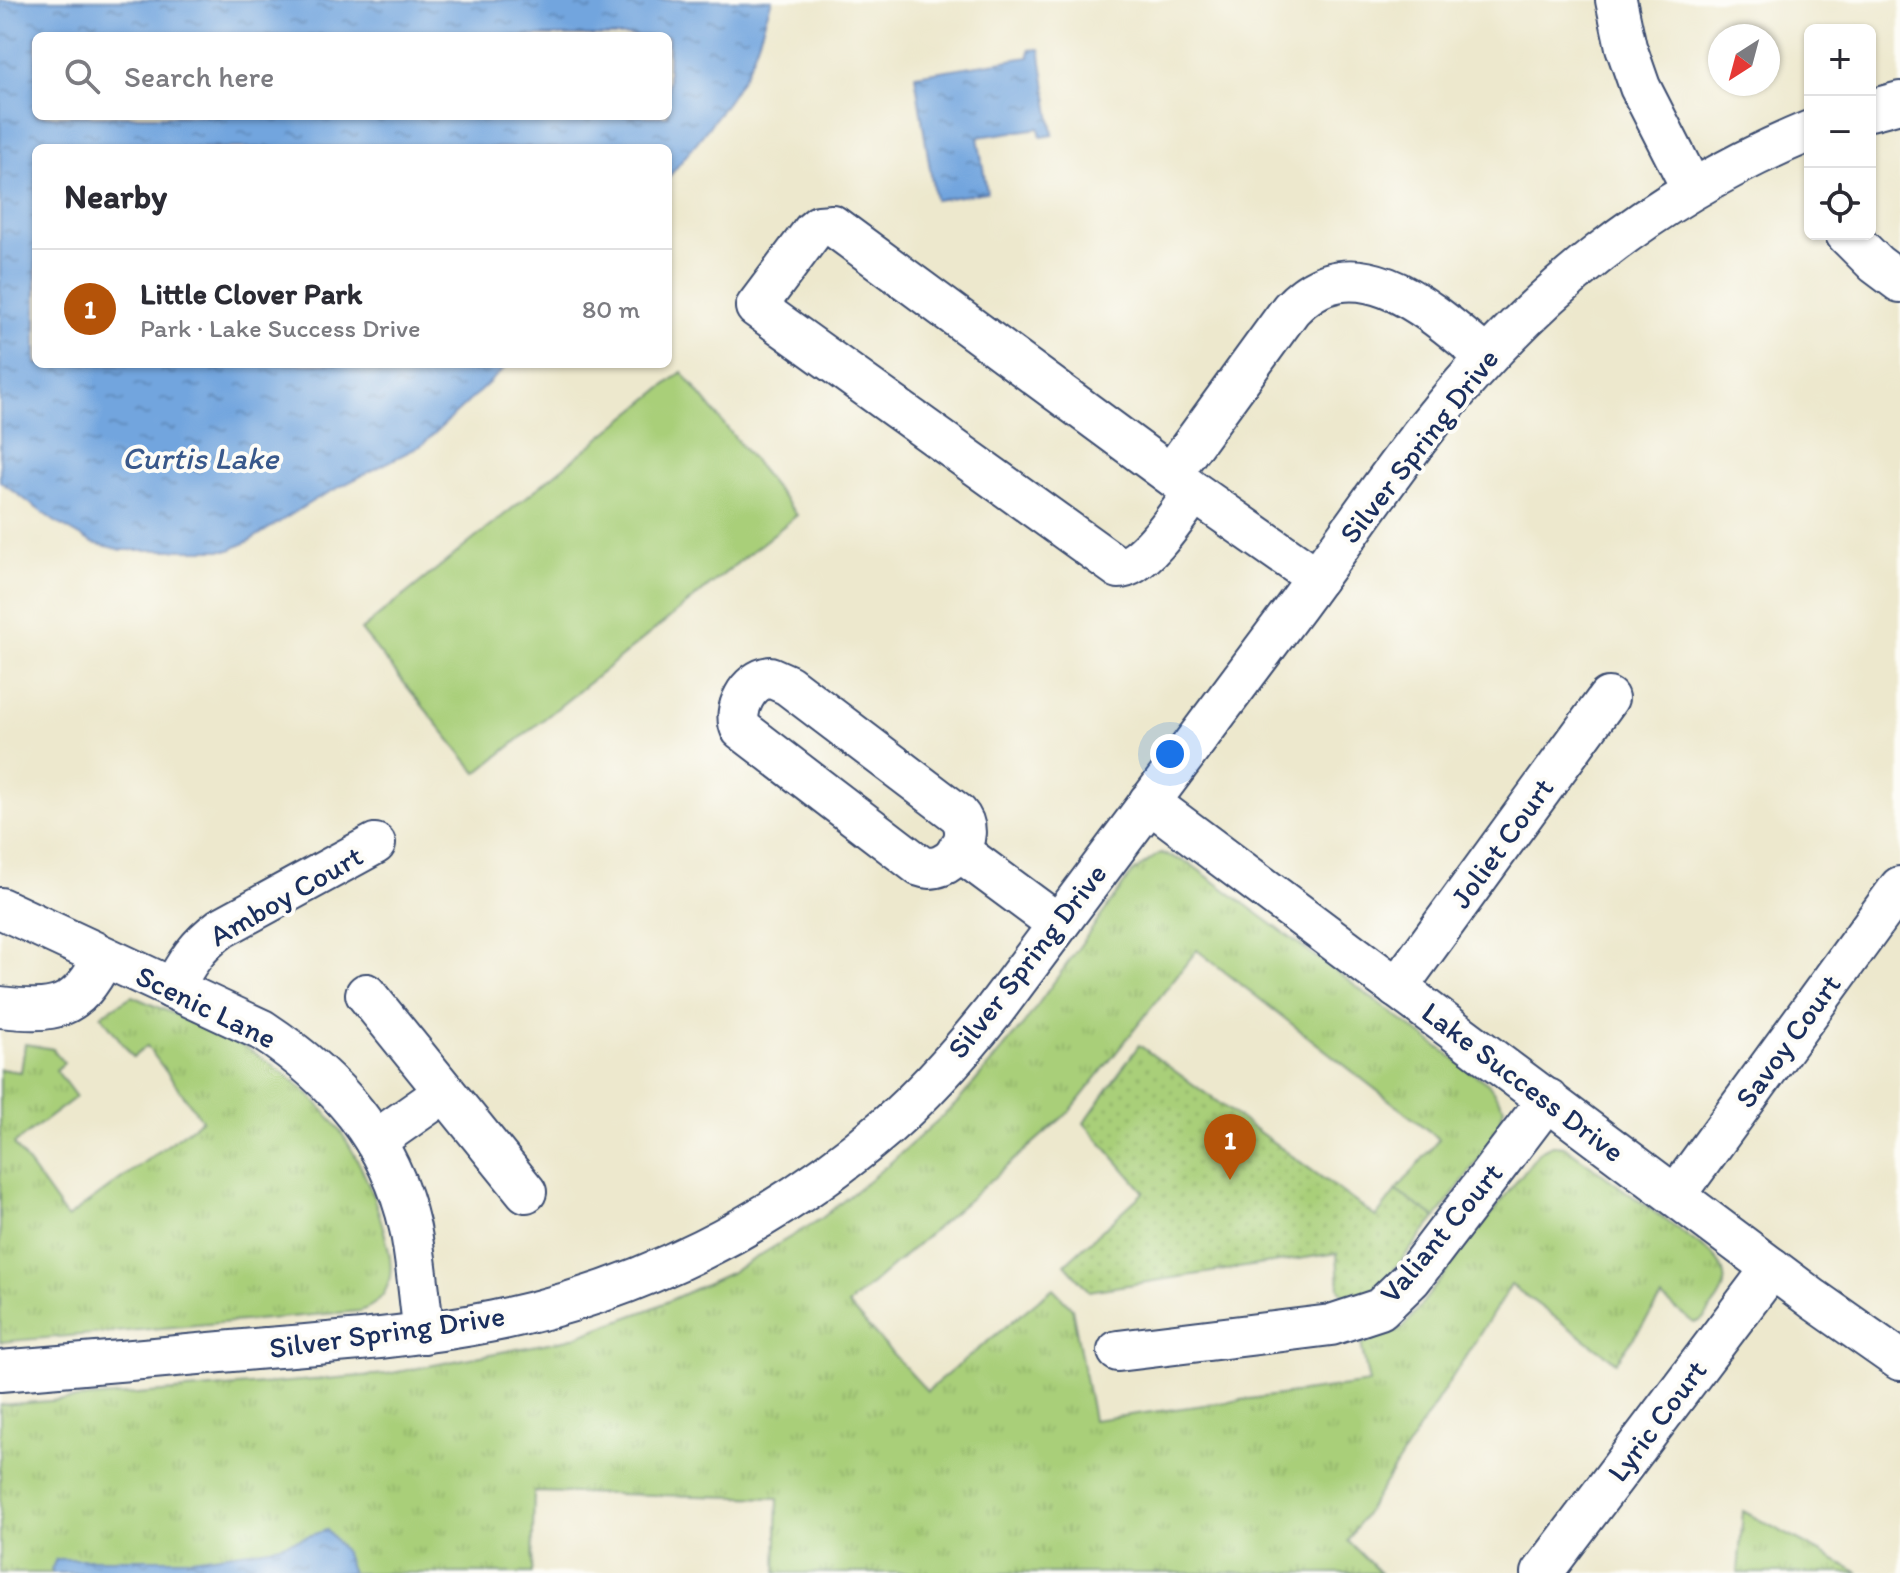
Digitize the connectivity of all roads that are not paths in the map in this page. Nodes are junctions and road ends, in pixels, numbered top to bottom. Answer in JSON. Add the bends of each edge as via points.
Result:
{"nodes":[{"id":1,"x":1616,"y":0,"type":"edge"},
{"id":2,"x":1900,"y":102,"type":"edge"},
{"id":3,"x":1876,"y":108,"type":"edge"},
{"id":4,"x":1804,"y":144,"type":"edge"},
{"id":5,"x":1692,"y":189,"type":"junction"},
{"id":6,"x":1852,"y":240,"type":"edge"},
{"id":7,"x":1900,"y":282,"type":"edge"},
{"id":8,"x":1486,"y":357,"type":"junction"},
{"id":9,"x":1183,"y":483,"type":"junction"},
{"id":10,"x":1317,"y":578,"type":"junction"},
{"id":11,"x":1608,"y":698,"type":"dead end"},
{"id":12,"x":1149,"y":802,"type":"junction"},
{"id":13,"x":375,"y":844,"type":"dead end"},
{"id":14,"x":958,"y":850,"type":"junction"},
{"id":15,"x":1900,"y":887,"type":"edge"},
{"id":16,"x":0,"y":908,"type":"edge"},
{"id":17,"x":1058,"y":924,"type":"junction"},
{"id":18,"x":103,"y":958,"type":"junction"},
{"id":19,"x":1397,"y":988,"type":"junction"},
{"id":20,"x":173,"y":989,"type":"junction"},
{"id":21,"x":366,"y":994,"type":"dead end"},
{"id":22,"x":0,"y":1007,"type":"edge"},
{"id":23,"x":445,"y":1092,"type":"junction"},
{"id":24,"x":1548,"y":1099,"type":"junction"},
{"id":25,"x":375,"y":1141,"type":"junction"},
{"id":26,"x":526,"y":1192,"type":"dead end"},
{"id":27,"x":1676,"y":1195,"type":"junction"},
{"id":28,"x":1772,"y":1268,"type":"junction"},
{"id":29,"x":424,"y":1333,"type":"junction"},
{"id":30,"x":1118,"y":1351,"type":"dead end"},
{"id":31,"x":1900,"y":1360,"type":"edge"},
{"id":32,"x":0,"y":1371,"type":"edge"},
{"id":33,"x":1542,"y":1573,"type":"edge"}],
"edges":[{"from":1,"to":5,"type":"street","via":[[1640,87]]},
{"from":2,"to":3,"type":"street"},
{"from":4,"to":5,"type":"street","name":"Silver Spring Drive","via":[[1726,169]]},
{"from":5,"to":8,"type":"street","name":"Silver Spring Drive","via":[[1613,240]]},
{"from":6,"to":7,"type":"street"},
{"from":8,"to":9,"type":"street","via":[[1384,285],[1356,280],[1317,287],[1291,309]]},
{"from":8,"to":10,"type":"street","name":"Silver Spring Drive","via":[[1426,428]]},
{"from":9,"to":9,"type":"street","via":[[832,225],[813,231],[756,307],[1119,568],[1140,559]]},
{"from":9,"to":10,"type":"street"},
{"from":10,"to":12,"type":"street","name":"Silver Spring Drive"},
{"from":11,"to":19,"type":"street","name":"Joliet Court"},
{"from":12,"to":17,"type":"street","name":"Silver Spring Drive"},
{"from":12,"to":19,"type":"street","name":"Lake Success Drive"},
{"from":13,"to":20,"type":"street","name":"Amboy Court","via":[[212,934],[185,965]]},
{"from":14,"to":14,"type":"street","via":[[966,831],[958,814],[780,679],[762,678],[755,684],[736,713],[747,735],[920,866],[939,868]]},
{"from":14,"to":17,"type":"street"},
{"from":15,"to":27,"type":"street","name":"Savoy Court"},
{"from":16,"to":18,"type":"street","name":"Scenic Lane"},
{"from":17,"to":29,"type":"street","name":"Silver Spring Drive","via":[[963,1049],[888,1125],[793,1197],[746,1227],[604,1291],[496,1321]]},
{"from":18,"to":20,"type":"street","name":"Scenic Lane"},
{"from":18,"to":22,"type":"street","via":[[93,977],[64,1004],[49,1011]]},
{"from":19,"to":24,"type":"street","name":"Lake Success Drive"},
{"from":20,"to":25,"type":"street","name":"Scenic Lane","via":[[262,1030],[297,1053],[349,1103]]},
{"from":21,"to":23,"type":"street"},
{"from":23,"to":25,"type":"street"},
{"from":23,"to":26,"type":"street"},
{"from":24,"to":27,"type":"street","name":"Lake Success Drive"},
{"from":24,"to":30,"type":"street","name":"Valiant Court","via":[[1411,1279],[1380,1309],[1331,1325]]},
{"from":25,"to":29,"type":"street","name":"Scenic Lane","via":[[410,1228]]},
{"from":27,"to":28,"type":"street","name":"Lake Success Drive"},
{"from":28,"to":31,"type":"street","name":"Lake Success Drive"},
{"from":28,"to":33,"type":"street","name":"Lyric Court"},
{"from":29,"to":32,"type":"street","name":"Silver Spring Drive"}]}
